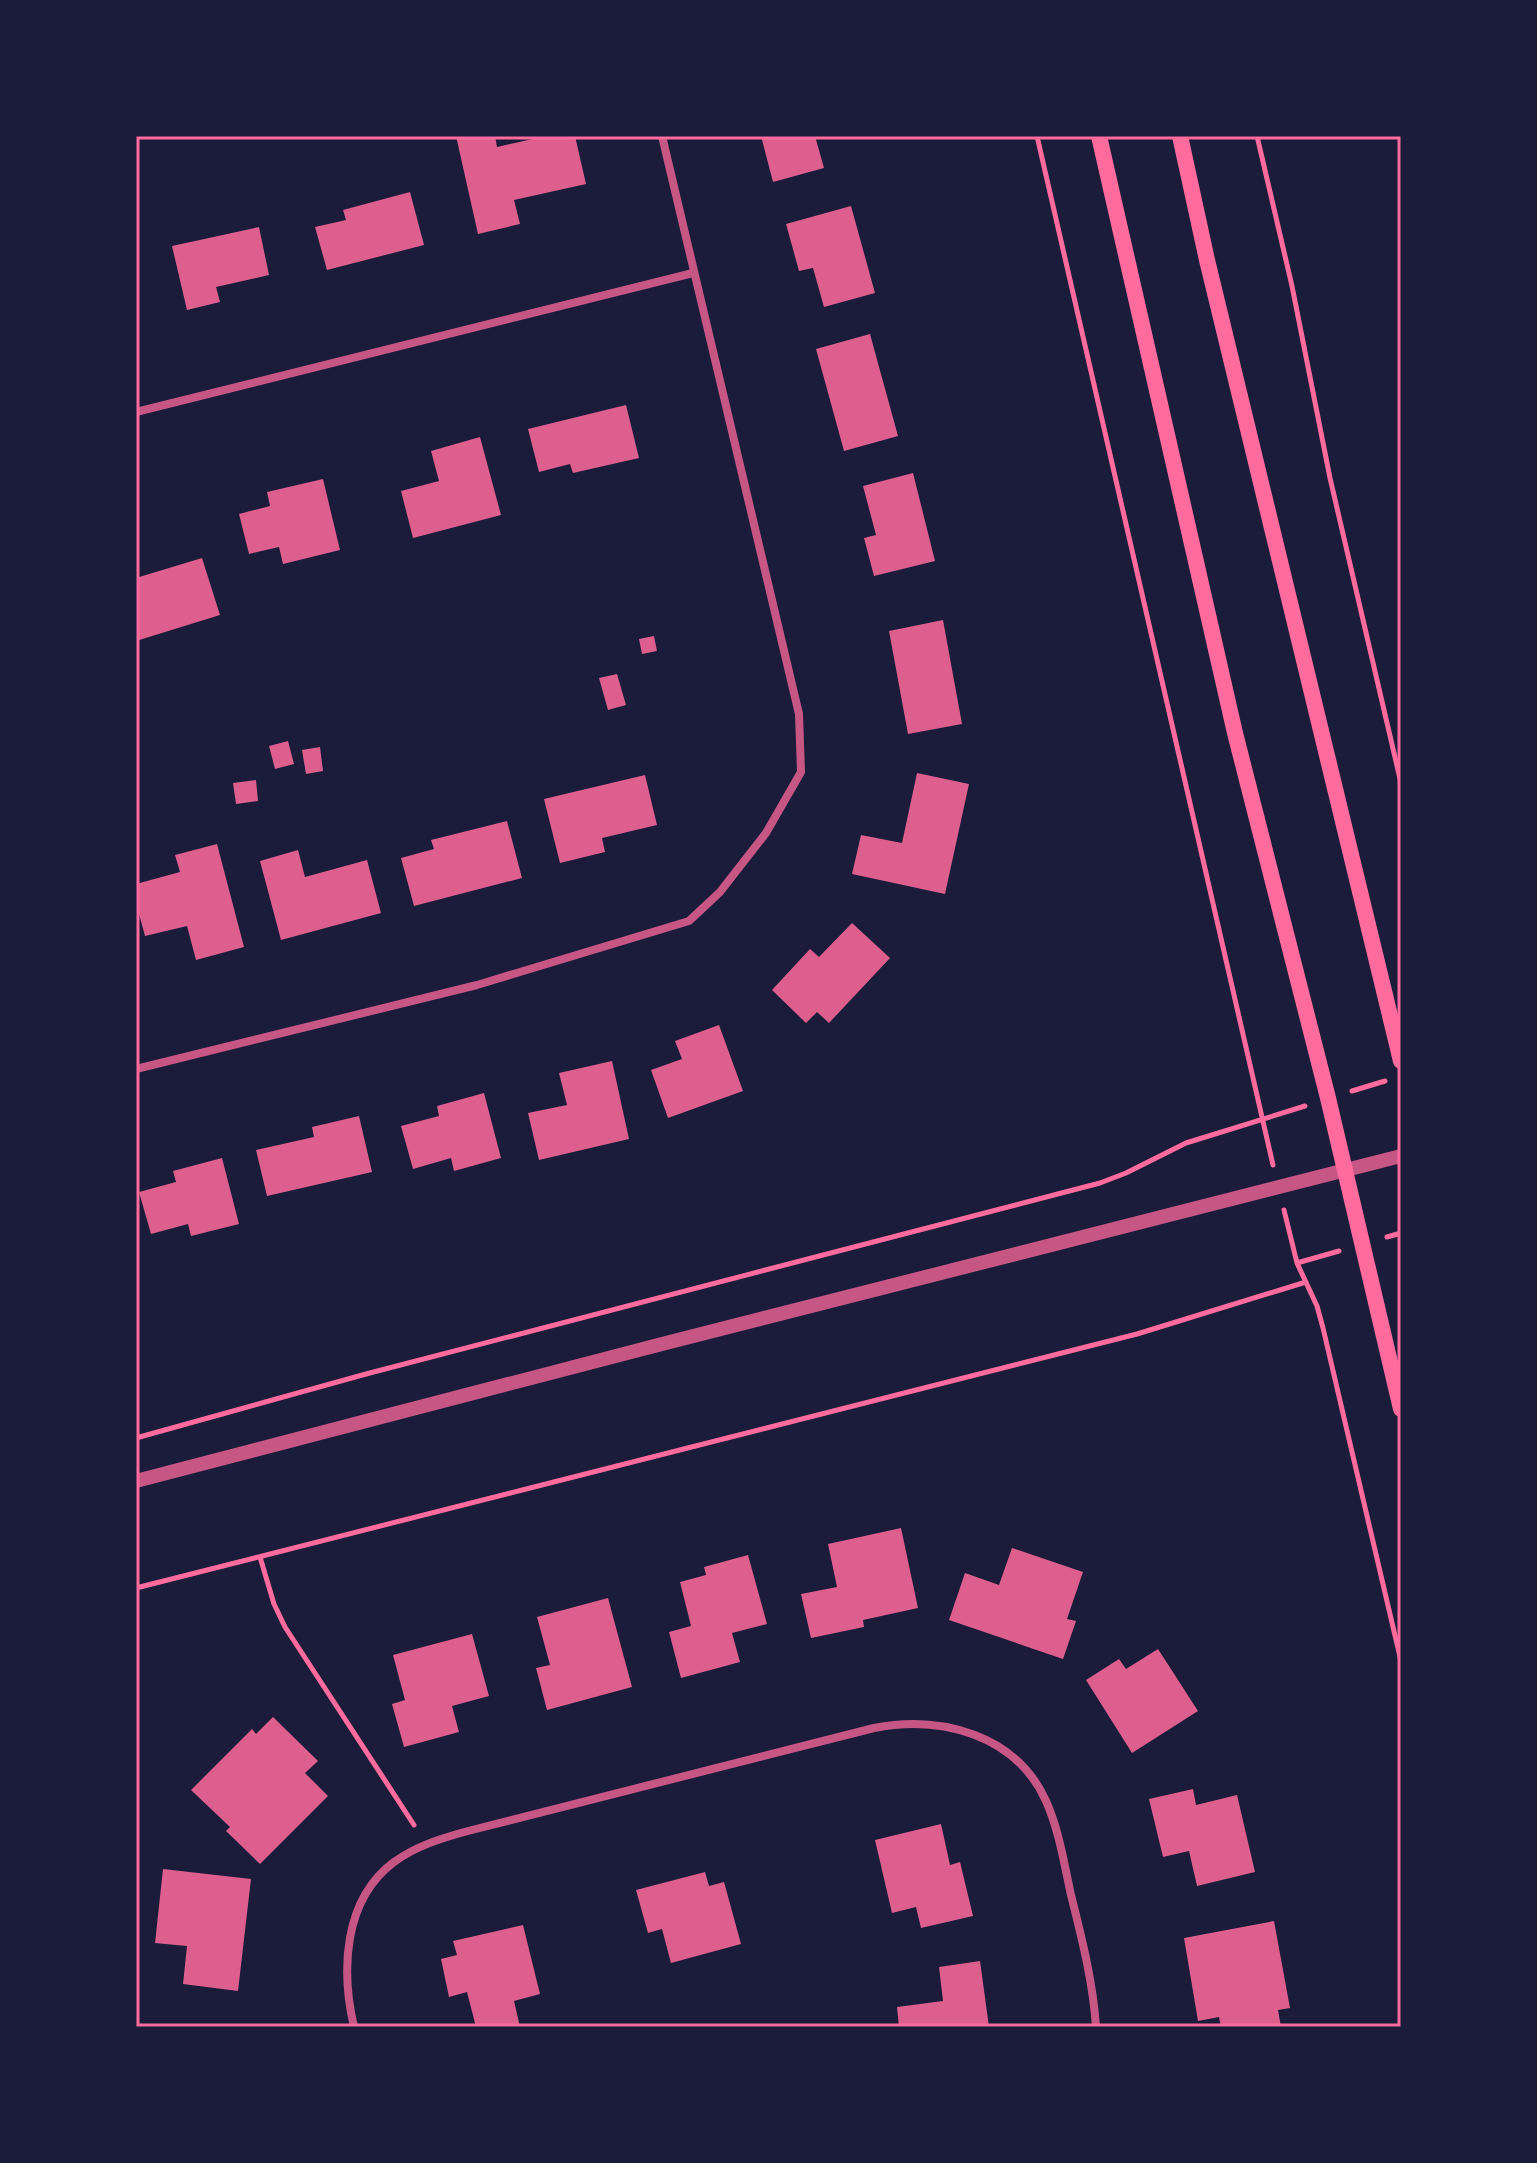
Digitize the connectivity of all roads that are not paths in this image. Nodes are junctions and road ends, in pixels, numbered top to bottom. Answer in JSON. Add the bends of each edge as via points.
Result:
{"nodes":[{"id":1,"x":662,"y":136,"type":"edge"},
{"id":2,"x":1099,"y":136,"type":"edge"},
{"id":3,"x":1180,"y":136,"type":"edge"},
{"id":4,"x":693,"y":273,"type":"junction"},
{"id":5,"x":136,"y":412,"type":"edge"},
{"id":6,"x":1401,"y":1061,"type":"edge"},
{"id":7,"x":136,"y":1069,"type":"edge"},
{"id":8,"x":1401,"y":1156,"type":"edge"},
{"id":9,"x":1346,"y":1172,"type":"junction"},
{"id":10,"x":1401,"y":1409,"type":"edge"},
{"id":11,"x":136,"y":1481,"type":"edge"},
{"id":12,"x":354,"y":2027,"type":"edge"},
{"id":13,"x":1096,"y":2027,"type":"edge"}],
"edges":[{"from":1,"to":4,"type":"street"},
{"from":2,"to":9,"type":"main road","via":[[1235,733]]},
{"from":3,"to":6,"type":"main road"},
{"from":4,"to":5,"type":"street"},
{"from":4,"to":7,"type":"street","via":[[799,714],[801,772],[766,833],[720,892],[689,921],[477,985]]},
{"from":8,"to":9,"type":"street"},
{"from":9,"to":10,"type":"main road"},
{"from":9,"to":11,"type":"street"},
{"from":12,"to":13,"type":"street","via":[[346,1970],[356,1918],[384,1871],[426,1844],[882,1727],[921,1722],[991,1742],[1034,1780],[1057,1834],[1091,1977]]}]}
